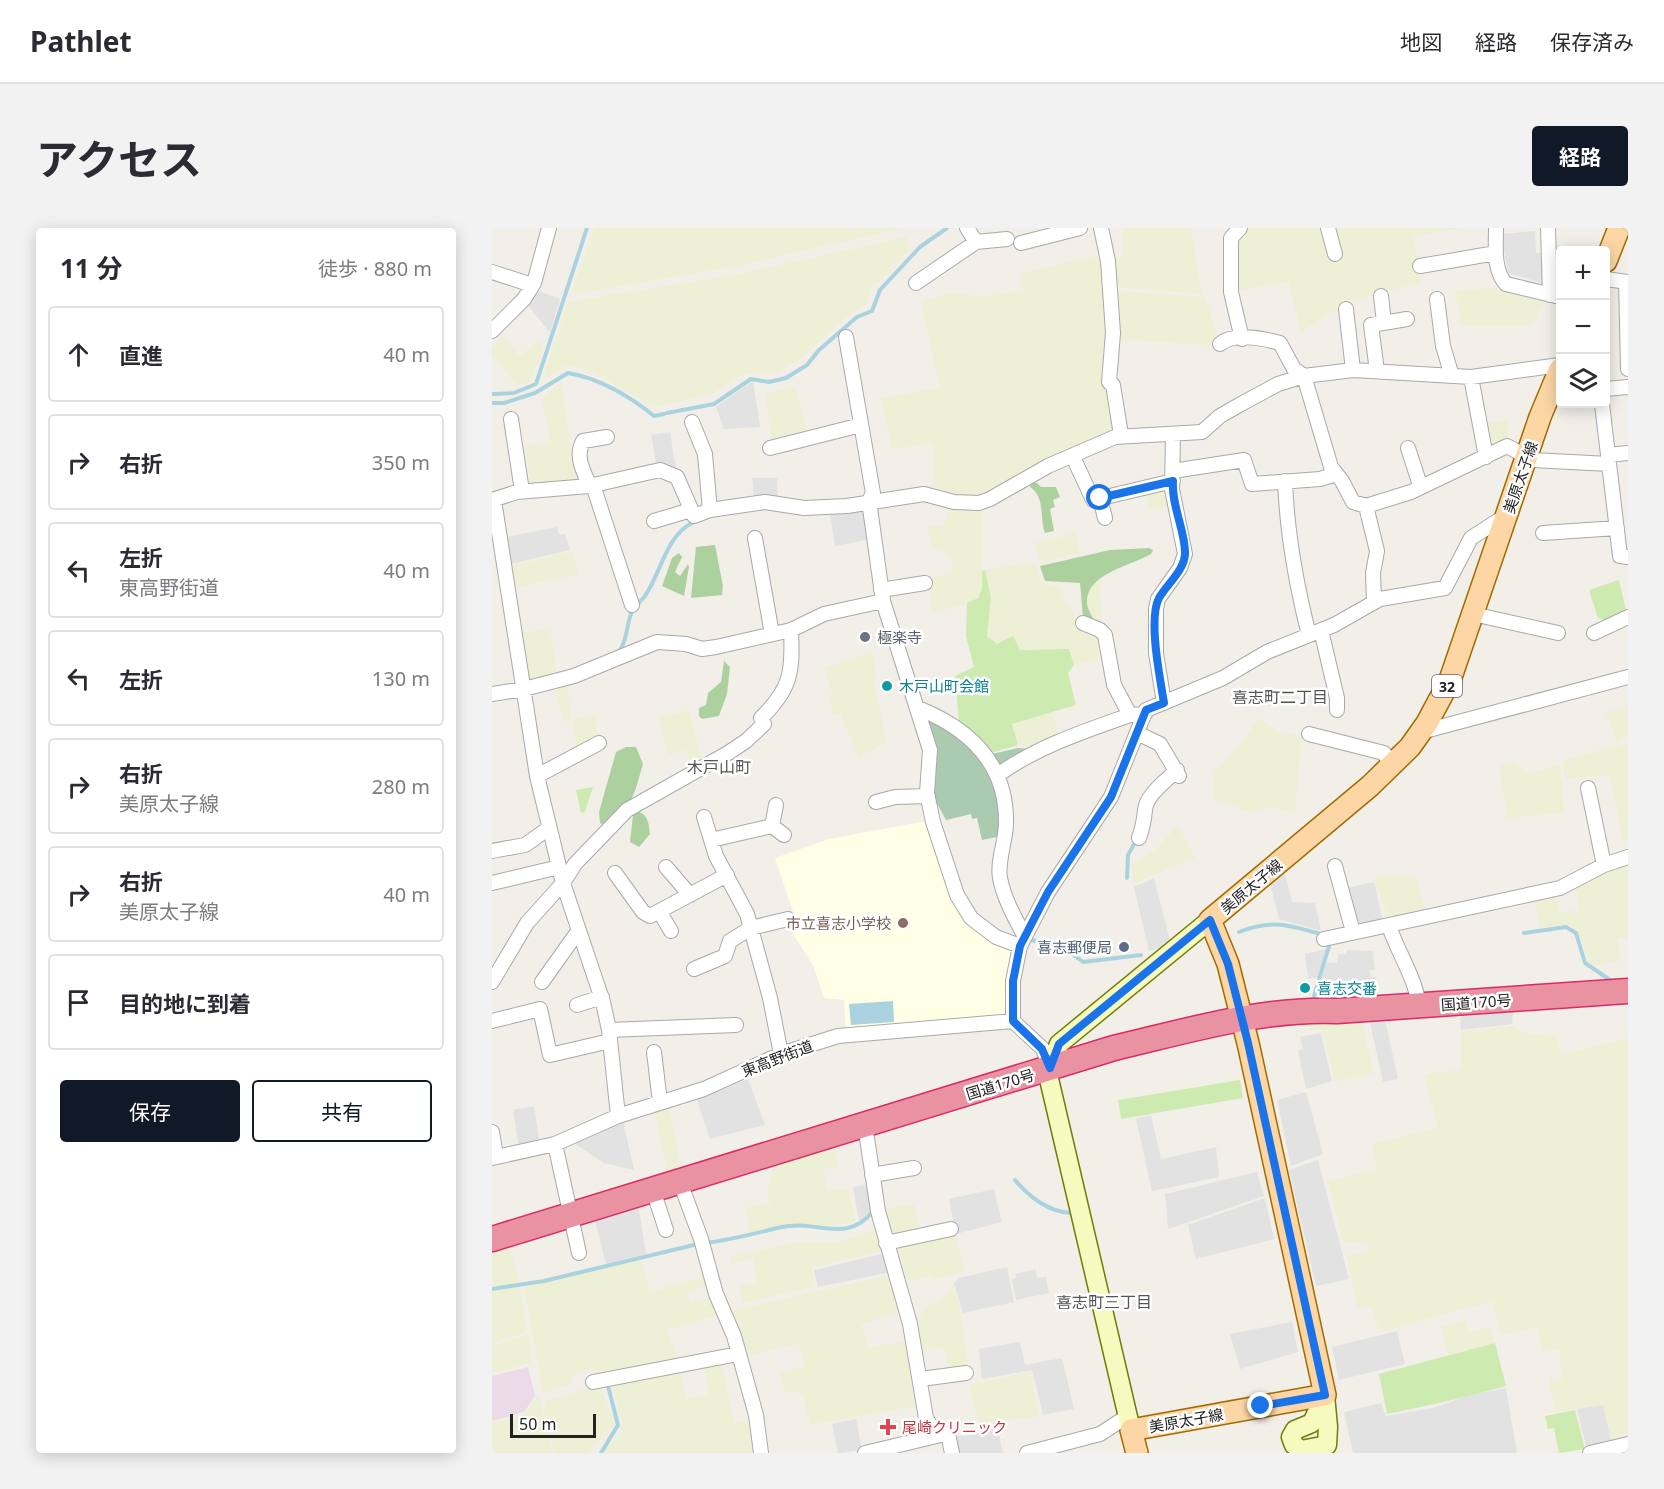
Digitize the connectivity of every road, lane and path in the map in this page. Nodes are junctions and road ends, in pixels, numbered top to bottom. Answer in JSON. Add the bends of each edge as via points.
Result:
{"nodes":[{"id":1,"x":967,"y":228,"type":"edge"},
{"id":2,"x":1080,"y":228,"type":"edge"},
{"id":3,"x":1101,"y":228,"type":"edge"},
{"id":4,"x":1240,"y":228,"type":"edge"},
{"id":5,"x":1328,"y":228,"type":"edge"},
{"id":6,"x":1496,"y":228,"type":"edge"},
{"id":7,"x":1548,"y":228,"type":"edge"},
{"id":8,"x":1619,"y":228,"type":"edge"},
{"id":9,"x":544,"y":229,"type":"edge"},
{"id":10,"x":1007,"y":239,"type":"dead end"},
{"id":11,"x":975,"y":242,"type":"junction"},
{"id":12,"x":1021,"y":243,"type":"dead end"},
{"id":13,"x":1610,"y":249,"type":"edge"},
{"id":14,"x":1335,"y":254,"type":"dead end"},
{"id":15,"x":1496,"y":254,"type":"junction"},
{"id":16,"x":1420,"y":266,"type":"dead end"},
{"id":17,"x":492,"y":272,"type":"edge"},
{"id":18,"x":1610,"y":280,"type":"edge"},
{"id":19,"x":1627,"y":282,"type":"edge"},
{"id":20,"x":916,"y":283,"type":"dead end"},
{"id":21,"x":532,"y":285,"type":"junction"},
{"id":22,"x":1381,"y":296,"type":"dead end"},
{"id":23,"x":1555,"y":296,"type":"edge"},
{"id":24,"x":1437,"y":299,"type":"dead end"},
{"id":25,"x":1346,"y":309,"type":"dead end"},
{"id":26,"x":1407,"y":319,"type":"dead end"},
{"id":27,"x":1384,"y":323,"type":"junction"},
{"id":28,"x":492,"y":331,"type":"edge"},
{"id":29,"x":846,"y":337,"type":"dead end"},
{"id":30,"x":1242,"y":339,"type":"junction"},
{"id":31,"x":1220,"y":344,"type":"dead end"},
{"id":32,"x":1556,"y":367,"type":"edge"},
{"id":33,"x":1628,"y":369,"type":"edge"},
{"id":34,"x":1353,"y":370,"type":"junction"},
{"id":35,"x":1377,"y":372,"type":"junction"},
{"id":36,"x":1304,"y":376,"type":"junction"},
{"id":37,"x":1452,"y":376,"type":"junction"},
{"id":38,"x":1471,"y":377,"type":"junction"},
{"id":39,"x":1556,"y":378,"type":"edge"},
{"id":40,"x":1628,"y":387,"type":"edge"},
{"id":41,"x":1610,"y":389,"type":"edge"},
{"id":42,"x":1602,"y":408,"type":"edge"},
{"id":43,"x":511,"y":419,"type":"dead end"},
{"id":44,"x":692,"y":422,"type":"dead end"},
{"id":45,"x":861,"y":425,"type":"junction"},
{"id":46,"x":1121,"y":435,"type":"junction"},
{"id":47,"x":1173,"y":435,"type":"junction"},
{"id":48,"x":607,"y":437,"type":"dead end"},
{"id":49,"x":770,"y":448,"type":"dead end"},
{"id":50,"x":1408,"y":448,"type":"dead end"},
{"id":51,"x":1628,"y":453,"type":"edge"},
{"id":52,"x":1073,"y":456,"type":"junction"},
{"id":53,"x":1527,"y":456,"type":"junction"},
{"id":54,"x":1486,"y":457,"type":"junction"},
{"id":55,"x":1608,"y":460,"type":"junction"},
{"id":56,"x":1336,"y":474,"type":"junction"},
{"id":57,"x":1173,"y":476,"type":"junction"},
{"id":58,"x":1285,"y":481,"type":"junction"},
{"id":59,"x":592,"y":485,"type":"junction"},
{"id":60,"x":1420,"y":485,"type":"junction"},
{"id":61,"x":522,"y":491,"type":"junction"},
{"id":62,"x":1100,"y":498,"type":"junction"},
{"id":63,"x":493,"y":500,"type":"edge"},
{"id":64,"x":869,"y":501,"type":"junction"},
{"id":65,"x":1366,"y":506,"type":"junction"},
{"id":66,"x":691,"y":510,"type":"junction"},
{"id":67,"x":710,"y":510,"type":"junction"},
{"id":68,"x":1508,"y":514,"type":"junction"},
{"id":69,"x":1105,"y":519,"type":"dead end"},
{"id":70,"x":654,"y":521,"type":"dead end"},
{"id":71,"x":1620,"y":521,"type":"edge"},
{"id":72,"x":1543,"y":533,"type":"dead end"},
{"id":73,"x":755,"y":538,"type":"dead end"},
{"id":74,"x":1628,"y":557,"type":"edge"},
{"id":75,"x":925,"y":583,"type":"dead end"},
{"id":76,"x":882,"y":596,"type":"junction"},
{"id":77,"x":1374,"y":602,"type":"junction"},
{"id":78,"x":632,"y":605,"type":"dead end"},
{"id":79,"x":1473,"y":614,"type":"junction"},
{"id":80,"x":1628,"y":617,"type":"edge"},
{"id":81,"x":1083,"y":623,"type":"dead end"},
{"id":82,"x":791,"y":630,"type":"junction"},
{"id":83,"x":1315,"y":633,"type":"junction"},
{"id":84,"x":1558,"y":633,"type":"dead end"},
{"id":85,"x":1594,"y":633,"type":"dead end"},
{"id":86,"x":772,"y":634,"type":"junction"},
{"id":87,"x":1628,"y":677,"type":"edge"},
{"id":88,"x":524,"y":689,"type":"junction"},
{"id":89,"x":492,"y":694,"type":"edge"},
{"id":90,"x":1164,"y":703,"type":"junction"},
{"id":91,"x":918,"y":708,"type":"junction"},
{"id":92,"x":1337,"y":710,"type":"dead end"},
{"id":93,"x":1145,"y":714,"type":"junction"},
{"id":94,"x":1130,"y":715,"type":"junction"},
{"id":95,"x":1421,"y":732,"type":"junction"},
{"id":96,"x":1137,"y":734,"type":"junction"},
{"id":97,"x":1309,"y":734,"type":"dead end"},
{"id":98,"x":599,"y":743,"type":"dead end"},
{"id":99,"x":1392,"y":766,"type":"dead end"},
{"id":100,"x":998,"y":775,"type":"junction"},
{"id":101,"x":537,"y":776,"type":"junction"},
{"id":102,"x":1588,"y":788,"type":"dead end"},
{"id":103,"x":928,"y":796,"type":"junction"},
{"id":104,"x":876,"y":802,"type":"dead end"},
{"id":105,"x":776,"y":805,"type":"dead end"},
{"id":106,"x":704,"y":817,"type":"dead end"},
{"id":107,"x":549,"y":828,"type":"junction"},
{"id":108,"x":1139,"y":838,"type":"dead end"},
{"id":109,"x":711,"y":840,"type":"junction"},
{"id":110,"x":492,"y":851,"type":"edge"},
{"id":111,"x":1628,"y":857,"type":"edge"},
{"id":112,"x":1604,"y":865,"type":"junction"},
{"id":113,"x":1335,"y":866,"type":"dead end"},
{"id":114,"x":559,"y":867,"type":"junction"},
{"id":115,"x":666,"y":867,"type":"dead end"},
{"id":116,"x":615,"y":873,"type":"dead end"},
{"id":117,"x":727,"y":875,"type":"junction"},
{"id":118,"x":492,"y":883,"type":"edge"},
{"id":119,"x":562,"y":883,"type":"junction"},
{"id":120,"x":690,"y":895,"type":"junction"},
{"id":121,"x":659,"y":911,"type":"junction"},
{"id":122,"x":788,"y":920,"type":"dead end"},
{"id":123,"x":1210,"y":920,"type":"junction"},
{"id":124,"x":1389,"y":926,"type":"junction"},
{"id":125,"x":751,"y":928,"type":"junction"},
{"id":126,"x":579,"y":930,"type":"junction"},
{"id":127,"x":671,"y":931,"type":"dead end"},
{"id":128,"x":1353,"y":933,"type":"junction"},
{"id":129,"x":1324,"y":939,"type":"dead end"},
{"id":130,"x":1023,"y":942,"type":"junction"},
{"id":131,"x":694,"y":969,"type":"dead end"},
{"id":132,"x":492,"y":982,"type":"edge"},
{"id":133,"x":542,"y":982,"type":"dead end"},
{"id":134,"x":1628,"y":991,"type":"edge"},
{"id":135,"x":602,"y":997,"type":"junction"},
{"id":136,"x":577,"y":1005,"type":"dead end"},
{"id":137,"x":1419,"y":1005,"type":"junction"},
{"id":138,"x":1242,"y":1019,"type":"junction"},
{"id":139,"x":492,"y":1021,"type":"edge"},
{"id":140,"x":1013,"y":1021,"type":"junction"},
{"id":141,"x":736,"y":1025,"type":"dead end"},
{"id":142,"x":610,"y":1035,"type":"junction"},
{"id":143,"x":654,"y":1052,"type":"dead end"},
{"id":144,"x":781,"y":1054,"type":"junction"},
{"id":145,"x":1050,"y":1068,"type":"junction"},
{"id":146,"x":660,"y":1102,"type":"junction"},
{"id":147,"x":618,"y":1116,"type":"junction"},
{"id":148,"x":866,"y":1125,"type":"junction"},
{"id":149,"x":492,"y":1132,"type":"edge"},
{"id":150,"x":555,"y":1144,"type":"junction"},
{"id":151,"x":494,"y":1157,"type":"edge"},
{"id":152,"x":914,"y":1168,"type":"dead end"},
{"id":153,"x":872,"y":1175,"type":"junction"},
{"id":154,"x":680,"y":1182,"type":"junction"},
{"id":155,"x":653,"y":1190,"type":"junction"},
{"id":156,"x":571,"y":1215,"type":"junction"},
{"id":157,"x":951,"y":1229,"type":"dead end"},
{"id":158,"x":666,"y":1230,"type":"dead end"},
{"id":159,"x":492,"y":1239,"type":"edge"},
{"id":160,"x":886,"y":1243,"type":"junction"},
{"id":161,"x":579,"y":1253,"type":"dead end"},
{"id":162,"x":738,"y":1354,"type":"junction"},
{"id":163,"x":966,"y":1373,"type":"dead end"},
{"id":164,"x":921,"y":1379,"type":"junction"},
{"id":165,"x":593,"y":1382,"type":"dead end"},
{"id":166,"x":1130,"y":1425,"type":"junction"},
{"id":167,"x":945,"y":1434,"type":"junction"},
{"id":168,"x":1628,"y":1444,"type":"edge"},
{"id":169,"x":761,"y":1453,"type":"edge"},
{"id":170,"x":865,"y":1453,"type":"edge"},
{"id":171,"x":952,"y":1453,"type":"edge"},
{"id":172,"x":1027,"y":1453,"type":"edge"},
{"id":173,"x":1137,"y":1453,"type":"edge"},
{"id":174,"x":1590,"y":1453,"type":"edge"}],
"edges":[{"from":1,"to":11,"type":"street"},
{"from":2,"to":12,"type":"street"},
{"from":3,"to":46,"type":"street","via":[[1108,261],[1113,333],[1109,382],[1113,385]]},
{"from":4,"to":30,"type":"street","via":[[1231,238],[1231,292]]},
{"from":5,"to":14,"type":"street"},
{"from":6,"to":15,"type":"street"},
{"from":7,"to":23,"type":"street"},
{"from":8,"to":13,"type":"main road"},
{"from":9,"to":21,"type":"street"},
{"from":10,"to":11,"type":"street"},
{"from":11,"to":20,"type":"street"},
{"from":15,"to":16,"type":"street"},
{"from":15,"to":23,"type":"street","via":[[1500,278],[1506,284]]},
{"from":17,"to":21,"type":"street"},
{"from":18,"to":19,"type":"street"},
{"from":19,"to":33,"type":"street"},
{"from":21,"to":28,"type":"street","via":[[524,299]]},
{"from":22,"to":27,"type":"street"},
{"from":24,"to":37,"type":"street","via":[[1443,346]]},
{"from":25,"to":34,"type":"street","via":[[1354,325]]},
{"from":26,"to":27,"type":"street"},
{"from":27,"to":35,"type":"street","via":[[1371,325]]},
{"from":29,"to":45,"type":"street"},
{"from":30,"to":31,"type":"street","via":[[1224,340]]},
{"from":30,"to":36,"type":"street","via":[[1280,343],[1294,369]]},
{"from":32,"to":38,"type":"street"},
{"from":34,"to":35,"type":"street"},
{"from":34,"to":36,"type":"street"},
{"from":35,"to":37,"type":"street"},
{"from":36,"to":47,"type":"street","via":[[1278,384],[1241,404],[1202,432]]},
{"from":36,"to":56,"type":"street"},
{"from":37,"to":38,"type":"street"},
{"from":38,"to":54,"type":"street"},
{"from":39,"to":53,"type":"main road","name":"美原太子線","number":"32"},
{"from":40,"to":41,"type":"street"},
{"from":42,"to":55,"type":"street"},
{"from":43,"to":61,"type":"street"},
{"from":44,"to":67,"type":"street","via":[[711,452]]},
{"from":45,"to":49,"type":"street"},
{"from":45,"to":64,"type":"street","via":[[873,493]]},
{"from":46,"to":47,"type":"street"},
{"from":46,"to":52,"type":"street"},
{"from":47,"to":57,"type":"street"},
{"from":48,"to":59,"type":"street","via":[[583,441],[578,450],[583,472]]},
{"from":50,"to":60,"type":"street"},
{"from":51,"to":55,"type":"street"},
{"from":52,"to":62,"type":"street","via":[[1093,500]]},
{"from":52,"to":64,"type":"street","via":[[979,503],[954,502],[924,494]]},
{"from":53,"to":54,"type":"street","via":[[1508,446]]},
{"from":53,"to":55,"type":"street","via":[[1533,460]]},
{"from":53,"to":68,"type":"main road","name":"美原太子線","number":"32"},
{"from":54,"to":60,"type":"street"},
{"from":55,"to":71,"type":"street"},
{"from":56,"to":58,"type":"street"},
{"from":56,"to":65,"type":"street","via":[[1353,502]]},
{"from":57,"to":58,"type":"street","via":[[1244,460],[1252,484]]},
{"from":57,"to":62,"type":"street"},
{"from":57,"to":90,"type":"street","via":[[1185,554],[1156,609],[1156,653]]},
{"from":58,"to":83,"type":"street","via":[[1293,559]]},
{"from":59,"to":61,"type":"street"},
{"from":59,"to":66,"type":"street","via":[[660,470],[677,477]]},
{"from":59,"to":78,"type":"street"},
{"from":60,"to":65,"type":"street","via":[[1411,492]]},
{"from":61,"to":63,"type":"street"},
{"from":62,"to":69,"type":"street"},
{"from":63,"to":88,"type":"street"},
{"from":64,"to":67,"type":"street","via":[[804,508],[765,502]]},
{"from":64,"to":76,"type":"street"},
{"from":65,"to":77,"type":"street","via":[[1377,551]]},
{"from":66,"to":67,"type":"street","via":[[694,516]]},
{"from":66,"to":70,"type":"street"},
{"from":68,"to":77,"type":"street","via":[[1471,538],[1444,588]]},
{"from":68,"to":79,"type":"main road","name":"美原太子線","number":"32"},
{"from":71,"to":72,"type":"street"},
{"from":71,"to":74,"type":"street","via":[[1620,556]]},
{"from":73,"to":86,"type":"street"},
{"from":75,"to":76,"type":"street"},
{"from":76,"to":82,"type":"street","via":[[824,614]]},
{"from":76,"to":91,"type":"street"},
{"from":77,"to":83,"type":"street"},
{"from":79,"to":84,"type":"street"},
{"from":79,"to":95,"type":"main road","name":"美原太子線","number":"32","via":[[1450,680]]},
{"from":80,"to":85,"type":"street"},
{"from":81,"to":94,"type":"street","via":[[1105,635],[1114,685]]},
{"from":82,"to":86,"type":"street"},
{"from":82,"to":119,"type":"street","via":[[793,656],[784,693],[761,718],[764,724],[728,753],[627,810]]},
{"from":83,"to":90,"type":"street"},
{"from":83,"to":92,"type":"street","via":[[1337,698]]},
{"from":86,"to":88,"type":"street","via":[[702,650],[686,644],[657,642],[574,676]]},
{"from":87,"to":95,"type":"street"},
{"from":88,"to":89,"type":"street"},
{"from":88,"to":101,"type":"street"},
{"from":90,"to":93,"type":"street"},
{"from":91,"to":100,"type":"street","via":[[954,725]]},
{"from":91,"to":103,"type":"street","via":[[930,750]]},
{"from":93,"to":94,"type":"street"},
{"from":93,"to":96,"type":"street"},
{"from":94,"to":100,"type":"street","via":[[1045,748]]},
{"from":95,"to":123,"type":"main road","name":"美原太子線","number":"32","via":[[1370,786]]},
{"from":96,"to":108,"type":"street","via":[[1160,744],[1178,773],[1151,796],[1144,809],[1146,820]]},
{"from":96,"to":130,"type":"street","via":[[1111,797],[1048,892]]},
{"from":97,"to":99,"type":"street","via":[[1384,753]]},
{"from":98,"to":101,"type":"street"},
{"from":100,"to":130,"type":"street","via":[[1006,824],[1000,876]]},
{"from":101,"to":107,"type":"street"},
{"from":102,"to":112,"type":"street"},
{"from":103,"to":104,"type":"street"},
{"from":103,"to":130,"type":"street","via":[[957,896],[971,918],[996,937]]},
{"from":105,"to":109,"type":"street","via":[[778,830]]},
{"from":106,"to":109,"type":"street"},
{"from":107,"to":110,"type":"street","via":[[525,845]]},
{"from":107,"to":114,"type":"street"},
{"from":109,"to":117,"type":"street"},
{"from":111,"to":112,"type":"street"},
{"from":112,"to":124,"type":"street","via":[[1560,888]]},
{"from":113,"to":128,"type":"street"},
{"from":114,"to":118,"type":"street"},
{"from":114,"to":119,"type":"street"},
{"from":115,"to":120,"type":"street"},
{"from":116,"to":121,"type":"street","via":[[643,912],[650,916]]},
{"from":117,"to":120,"type":"street"},
{"from":117,"to":125,"type":"street"},
{"from":119,"to":126,"type":"street"},
{"from":119,"to":132,"type":"street","via":[[527,923]]},
{"from":120,"to":121,"type":"street"},
{"from":121,"to":127,"type":"street"},
{"from":122,"to":125,"type":"street"},
{"from":123,"to":138,"type":"main road","name":"美原太子線","via":[[1228,964]]},
{"from":123,"to":145,"type":"street","via":[[1059,1044]]},
{"from":124,"to":128,"type":"street"},
{"from":124,"to":137,"type":"street"},
{"from":125,"to":131,"type":"street","via":[[730,941],[725,956]]},
{"from":125,"to":144,"type":"street"},
{"from":126,"to":133,"type":"street"},
{"from":126,"to":135,"type":"street"},
{"from":128,"to":129,"type":"street"},
{"from":130,"to":140,"type":"street","via":[[1013,981]]},
{"from":134,"to":137,"type":"highway","name":"国道170号"},
{"from":135,"to":136,"type":"street"},
{"from":135,"to":142,"type":"street"},
{"from":137,"to":138,"type":"highway","name":"国道170号","via":[[1337,1011],[1305,1009]]},
{"from":138,"to":145,"type":"highway","name":"国道170号","via":[[1114,1048]]},
{"from":138,"to":166,"type":"main road","name":"美原太子線","via":[[1325,1395]]},
{"from":139,"to":142,"type":"street","via":[[540,1009],[550,1055]]},
{"from":140,"to":144,"type":"street","name":"東高野街道","via":[[838,1036]]},
{"from":140,"to":145,"type":"street","via":[[1042,1049]]},
{"from":141,"to":142,"type":"street"},
{"from":142,"to":147,"type":"street"},
{"from":143,"to":146,"type":"street"},
{"from":144,"to":146,"type":"street","name":"東高野街道","via":[[704,1089]]},
{"from":145,"to":148,"type":"highway","name":"国道170号"},
{"from":145,"to":166,"type":"street","via":[[1049,1079]]},
{"from":146,"to":147,"type":"street","name":"東高野街道"},
{"from":147,"to":150,"type":"street","name":"東高野街道"},
{"from":148,"to":153,"type":"street"},
{"from":148,"to":154,"type":"highway","name":"国道170号"},
{"from":149,"to":151,"type":"street"},
{"from":150,"to":151,"type":"street","name":"東高野街道"},
{"from":150,"to":156,"type":"street"},
{"from":152,"to":153,"type":"street"},
{"from":153,"to":160,"type":"street"},
{"from":154,"to":155,"type":"highway","name":"国道170号"},
{"from":154,"to":162,"type":"street"},
{"from":155,"to":156,"type":"highway","name":"国道170号"},
{"from":155,"to":158,"type":"street"},
{"from":156,"to":159,"type":"highway","name":"国道170号"},
{"from":156,"to":161,"type":"street"},
{"from":157,"to":160,"type":"street"},
{"from":160,"to":164,"type":"street","via":[[910,1324]]},
{"from":162,"to":165,"type":"street"},
{"from":162,"to":169,"type":"street","via":[[756,1415]]},
{"from":163,"to":164,"type":"street"},
{"from":164,"to":167,"type":"street","via":[[926,1418],[934,1431]]},
{"from":166,"to":172,"type":"street","via":[[1120,1421],[1100,1434]]},
{"from":166,"to":173,"type":"main road","name":"美原太子線"},
{"from":167,"to":170,"type":"street"},
{"from":167,"to":171,"type":"street"},
{"from":168,"to":174,"type":"street"}]}
